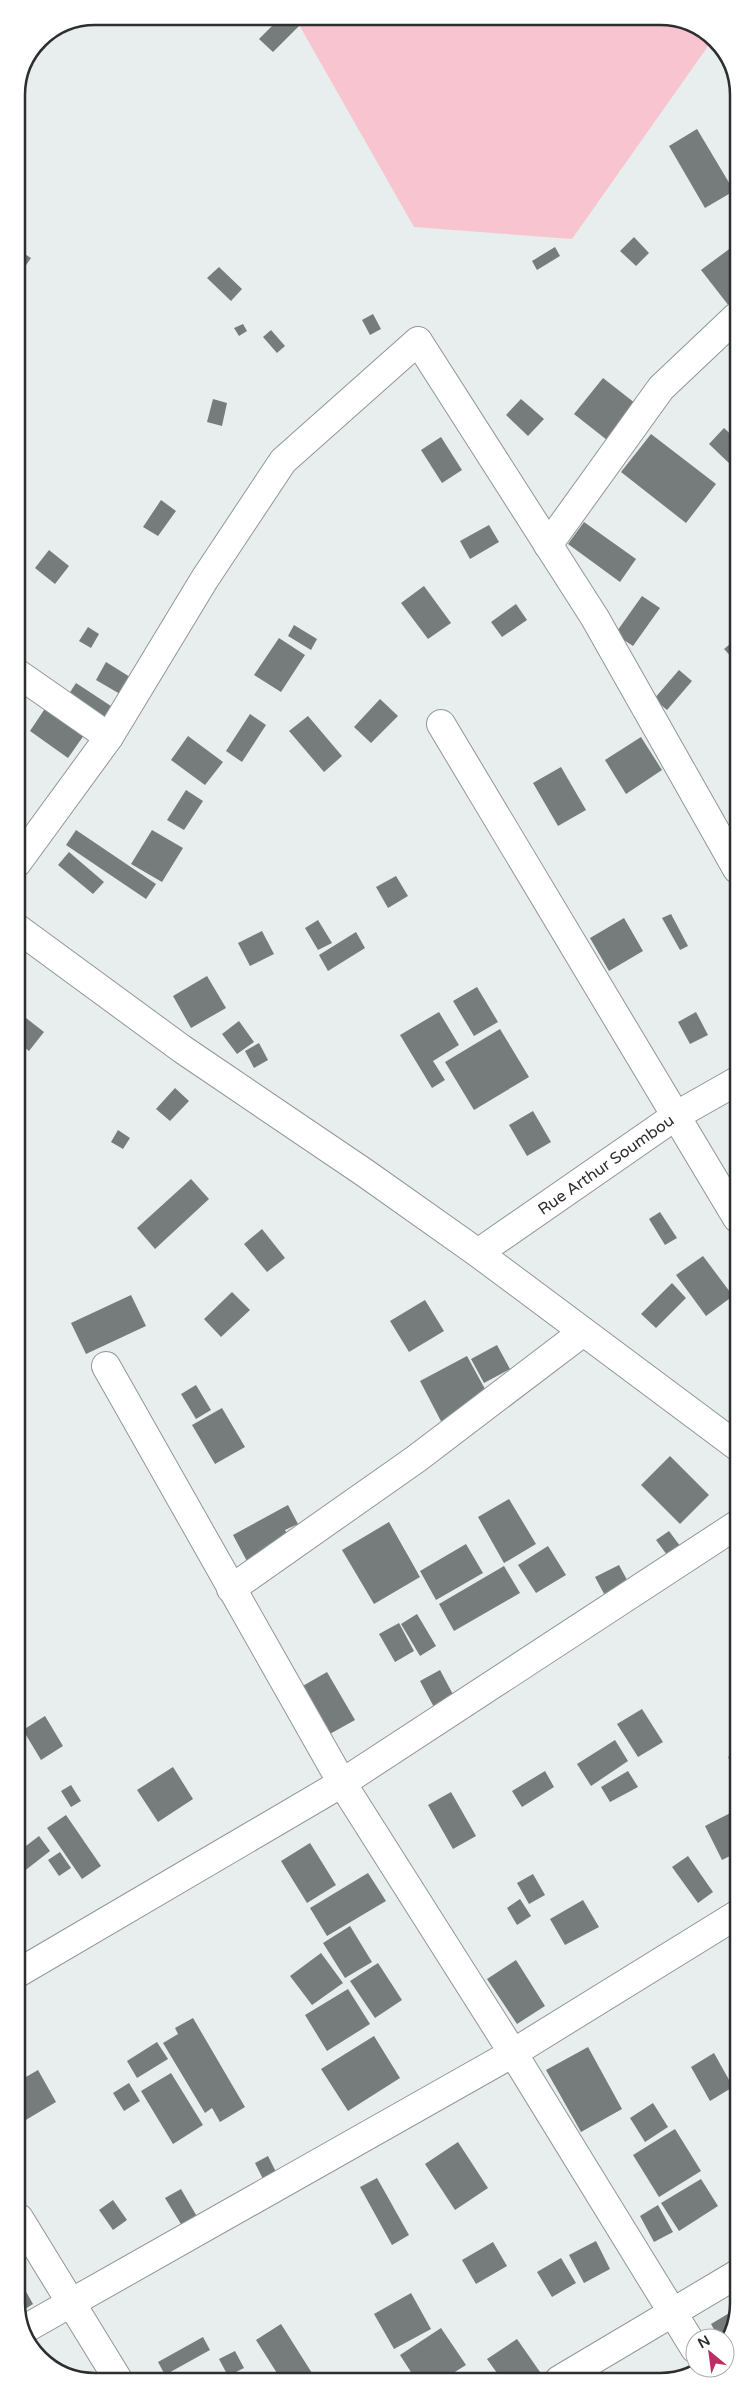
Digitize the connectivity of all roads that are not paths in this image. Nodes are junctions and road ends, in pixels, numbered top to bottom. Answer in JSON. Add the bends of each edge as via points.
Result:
{"nodes":[{"id":1,"x":730,"y":324,"type":"edge"},
{"id":2,"x":548,"y":544,"type":"junction"},
{"id":3,"x":25,"y":678,"type":"edge"},
{"id":4,"x":441,"y":724,"type":"dead end"},
{"id":5,"x":109,"y":738,"type":"junction"},
{"id":6,"x":25,"y":852,"type":"edge"},
{"id":7,"x":730,"y":856,"type":"edge"},
{"id":8,"x":25,"y":934,"type":"edge"},
{"id":9,"x":730,"y":1085,"type":"edge"},
{"id":10,"x":677,"y":1115,"type":"junction"},
{"id":11,"x":730,"y":1204,"type":"edge"},
{"id":12,"x":478,"y":1253,"type":"junction"},
{"id":13,"x":583,"y":1332,"type":"junction"},
{"id":14,"x":106,"y":1366,"type":"dead end"},
{"id":15,"x":730,"y":1441,"type":"edge"},
{"id":16,"x":730,"y":1529,"type":"edge"},
{"id":17,"x":231,"y":1589,"type":"junction"},
{"id":18,"x":342,"y":1783,"type":"junction"},
{"id":19,"x":730,"y":1919,"type":"edge"},
{"id":20,"x":25,"y":1969,"type":"edge"},
{"id":21,"x":513,"y":2053,"type":"junction"},
{"id":22,"x":25,"y":2228,"type":"edge"},
{"id":23,"x":730,"y":2278,"type":"edge"},
{"id":24,"x":70,"y":2302,"type":"junction"},
{"id":25,"x":672,"y":2313,"type":"junction"},
{"id":26,"x":29,"y":2326,"type":"edge"},
{"id":27,"x":685,"y":2333,"type":"edge"},
{"id":28,"x":114,"y":2373,"type":"edge"},
{"id":29,"x":571,"y":2373,"type":"edge"}],
"edges":[{"from":1,"to":2,"type":"street","via":[[661,388]]},
{"from":2,"to":5,"type":"street","via":[[418,341],[283,462],[204,580]]},
{"from":2,"to":7,"type":"street","via":[[595,618]]},
{"from":3,"to":5,"type":"street"},
{"from":4,"to":10,"type":"street"},
{"from":5,"to":6,"type":"street"},
{"from":8,"to":12,"type":"street","via":[[182,1049]]},
{"from":9,"to":10,"type":"street","name":"Rue Arthur Soumbou"},
{"from":10,"to":11,"type":"street"},
{"from":10,"to":12,"type":"street","name":"Rue Arthur Soumbou"},
{"from":12,"to":13,"type":"street"},
{"from":13,"to":15,"type":"street"},
{"from":13,"to":17,"type":"street","via":[[416,1459]]},
{"from":14,"to":17,"type":"street"},
{"from":16,"to":18,"type":"street"},
{"from":17,"to":18,"type":"street"},
{"from":18,"to":20,"type":"street"},
{"from":18,"to":21,"type":"street"},
{"from":19,"to":21,"type":"street"},
{"from":21,"to":24,"type":"street"},
{"from":21,"to":25,"type":"street"},
{"from":22,"to":24,"type":"street"},
{"from":23,"to":25,"type":"street"},
{"from":24,"to":26,"type":"street"},
{"from":24,"to":28,"type":"street"},
{"from":25,"to":27,"type":"street"},
{"from":25,"to":29,"type":"street"}]}
